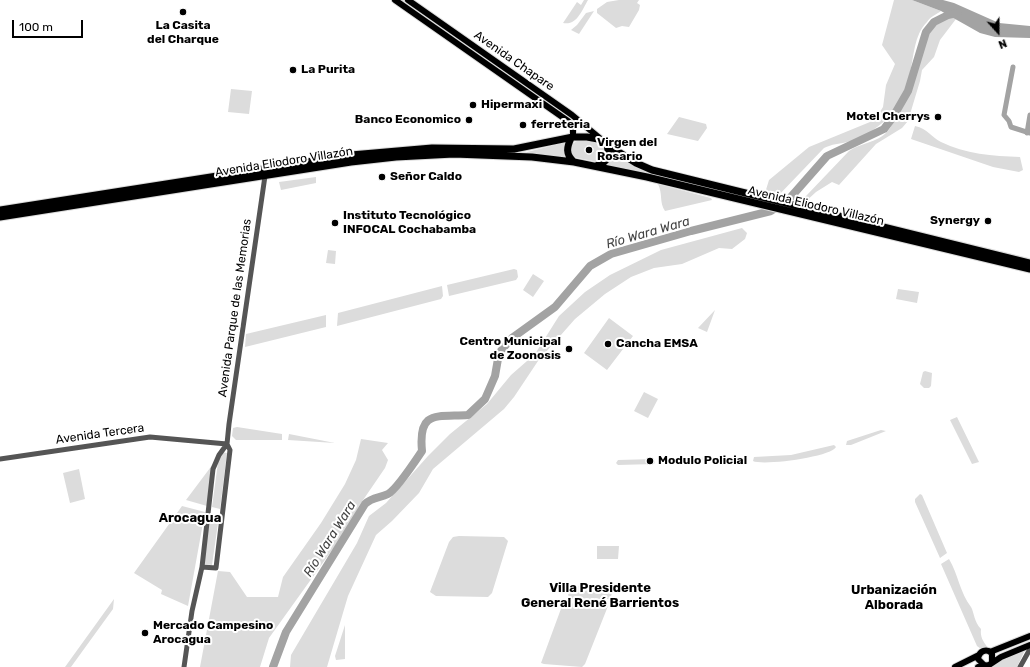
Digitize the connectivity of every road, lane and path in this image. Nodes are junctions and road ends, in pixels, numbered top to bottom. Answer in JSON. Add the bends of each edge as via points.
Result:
{"nodes":[{"id":1,"x":395,"y":0,"type":"edge"},
{"id":2,"x":408,"y":0,"type":"edge"},
{"id":3,"x":572,"y":115,"type":"junction"},
{"id":4,"x":568,"y":121,"type":"junction"},
{"id":5,"x":572,"y":137,"type":"junction"},
{"id":6,"x":606,"y":144,"type":"junction"},
{"id":7,"x":574,"y":162,"type":"junction"},
{"id":8,"x":596,"y":166,"type":"junction"},
{"id":9,"x":265,"y":176,"type":"junction"},
{"id":10,"x":767,"y":202,"type":"junction"},
{"id":11,"x":0,"y":210,"type":"edge"},
{"id":12,"x":0,"y":217,"type":"edge"},
{"id":13,"x":1030,"y":263,"type":"edge"},
{"id":14,"x":1030,"y":270,"type":"edge"},
{"id":15,"x":227,"y":444,"type":"junction"},
{"id":16,"x":0,"y":459,"type":"edge"},
{"id":17,"x":202,"y":567,"type":"junction"},
{"id":18,"x":1030,"y":636,"type":"edge"},
{"id":19,"x":1030,"y":645,"type":"edge"},
{"id":20,"x":1030,"y":649,"type":"edge"},
{"id":21,"x":990,"y":652,"type":"junction"},
{"id":22,"x":979,"y":655,"type":"junction"},
{"id":23,"x":992,"y":662,"type":"junction"},
{"id":24,"x":981,"y":666,"type":"edge"},
{"id":25,"x":184,"y":667,"type":"edge"},
{"id":26,"x":955,"y":667,"type":"edge"},
{"id":27,"x":1020,"y":667,"type":"edge"}],
"edges":[{"from":1,"to":4,"type":"main road","name":"Avenida Chapare"},
{"from":2,"to":3,"type":"main road","name":"Avenida Chapare"},
{"from":3,"to":4,"type":"main road"},
{"from":3,"to":6,"type":"main road","name":"Avenida Chapare"},
{"from":4,"to":5,"type":"main road","via":[[573,127]]},
{"from":5,"to":6,"type":"highway","via":[[592,138]]},
{"from":5,"to":7,"type":"highway","via":[[567,150],[568,156]]},
{"from":5,"to":11,"type":"highway","name":"Avenida Eliodoro Villazón","via":[[514,149],[432,148],[350,155]]},
{"from":6,"to":8,"type":"highway","via":[[609,157]]},
{"from":6,"to":10,"type":"highway","name":"Avenida Eliodoro Villazón","via":[[652,170]]},
{"from":7,"to":8,"type":"highway"},
{"from":7,"to":9,"type":"highway","name":"Avenida Eliodoro Villazón","via":[[472,154],[432,155],[358,161]]},
{"from":8,"to":10,"type":"highway","name":"Avenida Eliodoro Villazón"},
{"from":9,"to":12,"type":"highway","name":"Avenida Eliodoro Villazón"},
{"from":9,"to":15,"type":"street","name":"Avenida Parque de las Memorias"},
{"from":10,"to":13,"type":"highway","name":"Avenida Eliodoro Villazón","via":[[795,206]]},
{"from":10,"to":14,"type":"highway","name":"Avenida Eliodoro Villazón","via":[[788,211]]},
{"from":15,"to":16,"type":"street","name":"Avenida Tercera","via":[[150,437]]},
{"from":15,"to":17,"type":"street","via":[[215,464]]},
{"from":15,"to":17,"type":"street","via":[[230,450],[216,568]]},
{"from":17,"to":25,"type":"street","via":[[192,611]]},
{"from":18,"to":21,"type":"main road"},
{"from":19,"to":23,"type":"main road"},
{"from":20,"to":27,"type":"street"},
{"from":21,"to":22,"type":"main road","via":[[984,651]]},
{"from":21,"to":23,"type":"main road","via":[[993,656]]},
{"from":22,"to":24,"type":"main road"},
{"from":22,"to":26,"type":"main road"},
{"from":23,"to":24,"type":"main road"}]}
